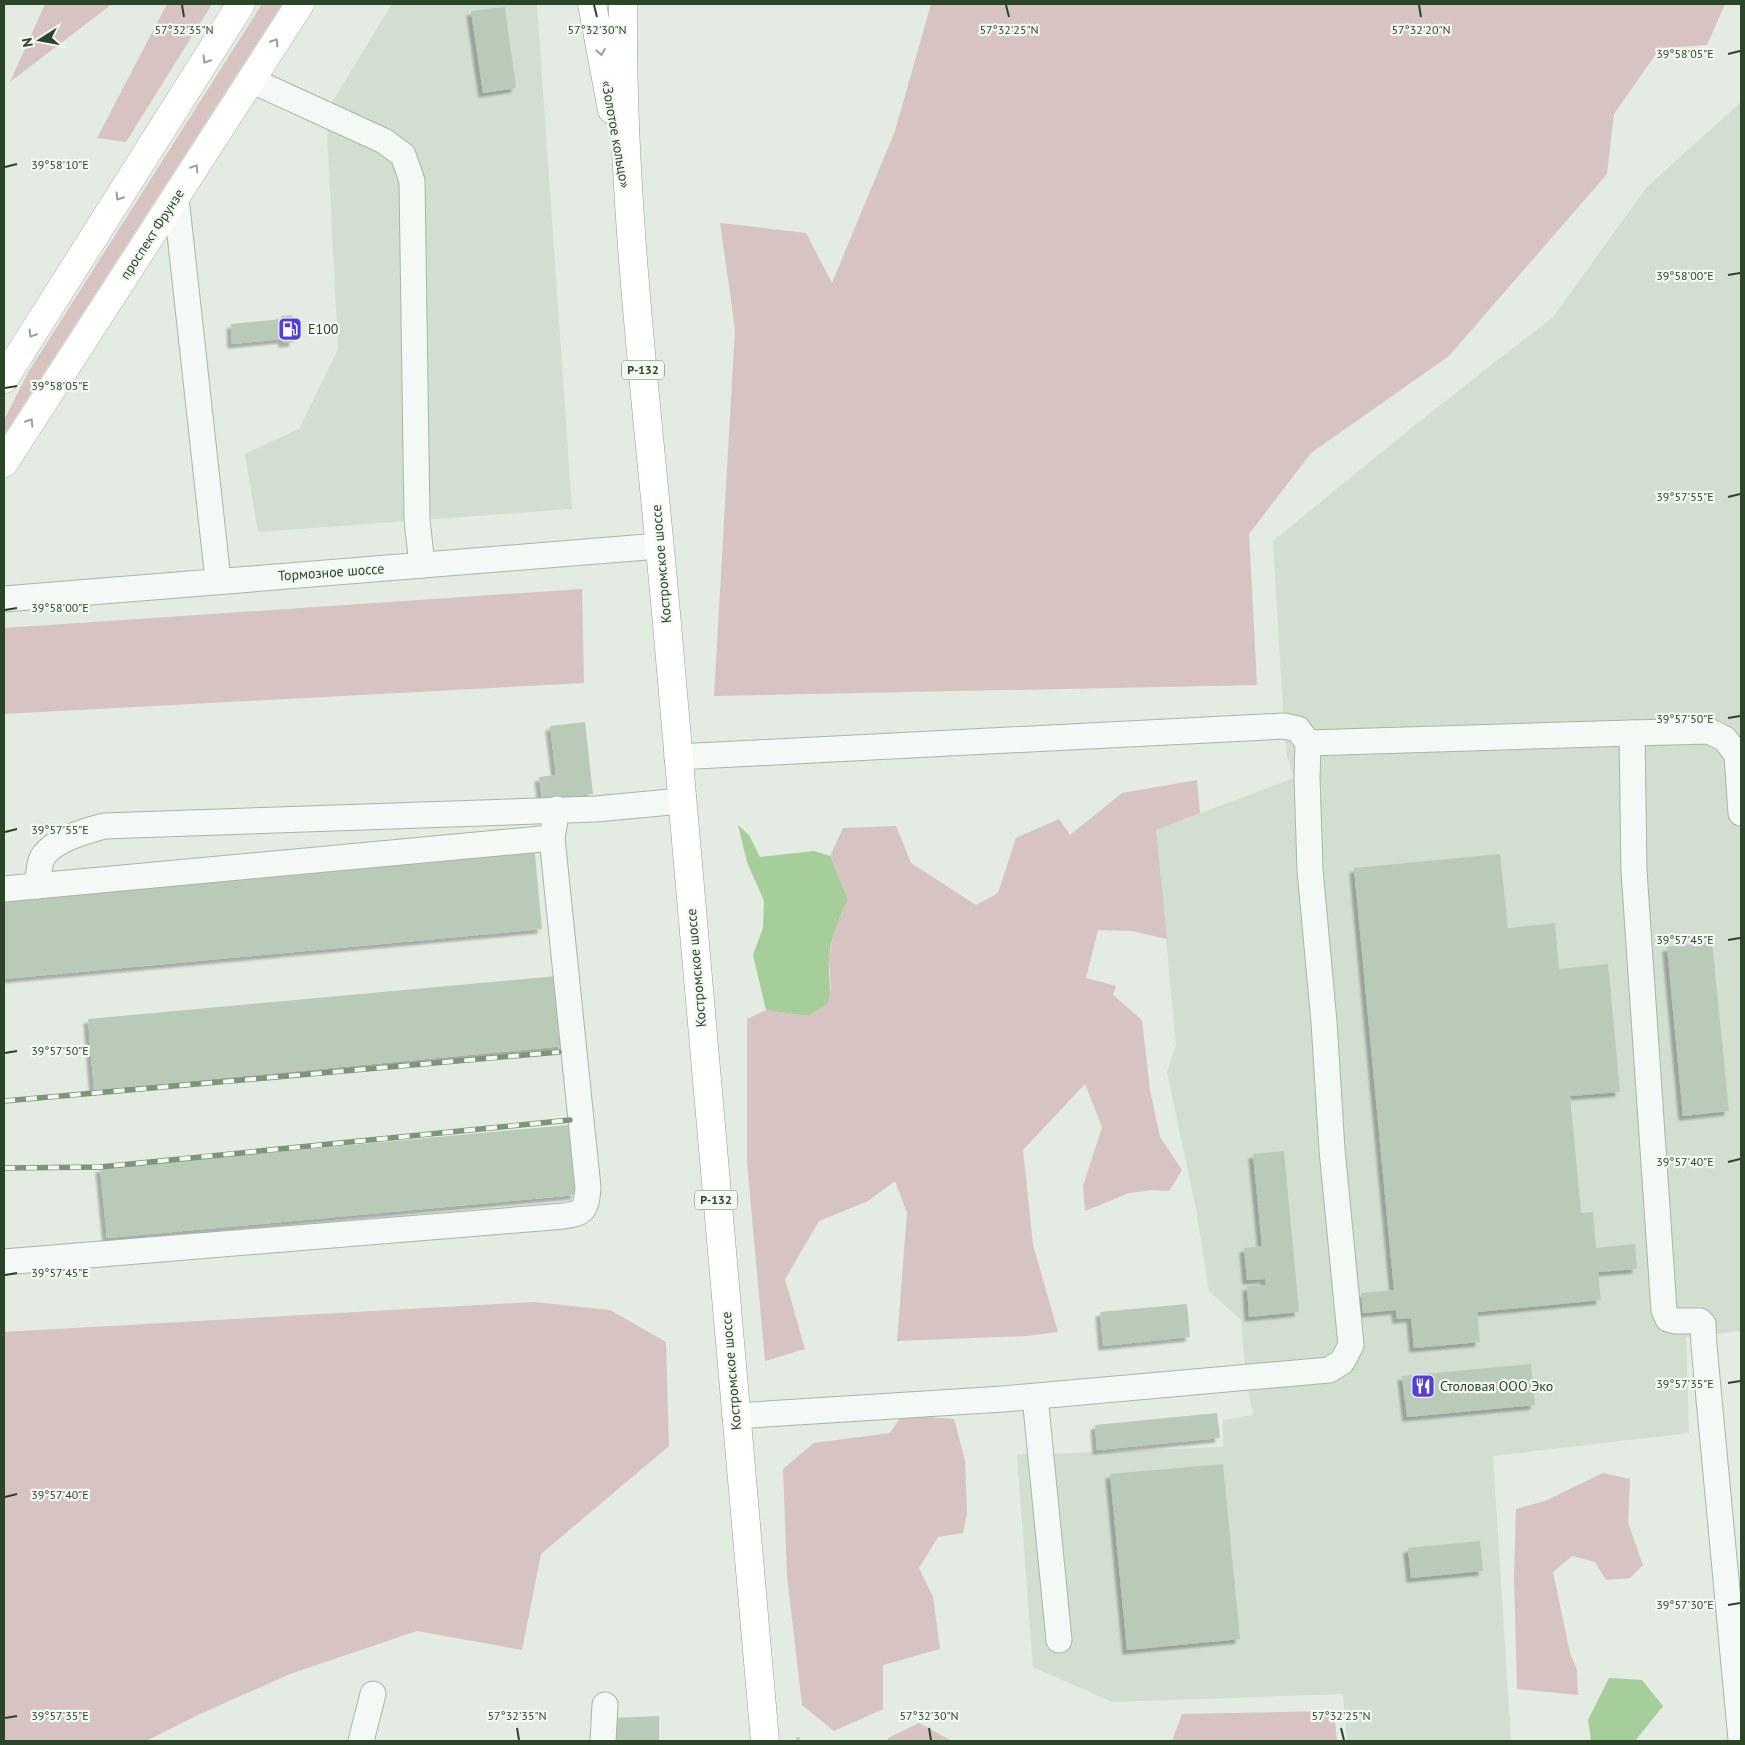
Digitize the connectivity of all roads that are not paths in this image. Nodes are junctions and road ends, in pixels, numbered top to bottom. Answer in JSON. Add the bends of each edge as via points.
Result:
{"nodes":[{"id":1,"x":241,"y":4,"type":"edge"},
{"id":2,"x":300,"y":4,"type":"edge"},
{"id":3,"x":592,"y":4,"type":"edge"},
{"id":4,"x":623,"y":4,"type":"edge"},
{"id":5,"x":251,"y":80,"type":"junction"},
{"id":6,"x":627,"y":195,"type":"junction"},
{"id":7,"x":176,"y":198,"type":"junction"},
{"id":8,"x":4,"y":379,"type":"edge"},
{"id":9,"x":4,"y":463,"type":"edge"},
{"id":10,"x":659,"y":546,"type":"junction"},
{"id":11,"x":422,"y":565,"type":"junction"},
{"id":12,"x":218,"y":580,"type":"junction"},
{"id":13,"x":4,"y":599,"type":"edge"},
{"id":14,"x":1632,"y":732,"type":"junction"},
{"id":15,"x":1308,"y":743,"type":"junction"},
{"id":16,"x":677,"y":757,"type":"junction"},
{"id":17,"x":682,"y":801,"type":"junction"},
{"id":18,"x":557,"y":809,"type":"junction"},
{"id":19,"x":1741,"y":813,"type":"edge"},
{"id":20,"x":552,"y":838,"type":"junction"},
{"id":21,"x":38,"y":886,"type":"junction"},
{"id":22,"x":4,"y":889,"type":"edge"},
{"id":23,"x":4,"y":1262,"type":"edge"},
{"id":24,"x":1035,"y":1396,"type":"junction"},
{"id":25,"x":734,"y":1416,"type":"junction"},
{"id":26,"x":1059,"y":1640,"type":"dead end"},
{"id":27,"x":373,"y":1694,"type":"dead end"},
{"id":28,"x":605,"y":1706,"type":"dead end"},
{"id":29,"x":1741,"y":1739,"type":"edge"},
{"id":30,"x":361,"y":1741,"type":"edge"},
{"id":31,"x":603,"y":1741,"type":"edge"},
{"id":32,"x":766,"y":1741,"type":"edge"}],
"edges":[{"from":1,"to":8,"type":"main road","one_way":true},
{"from":5,"to":2,"type":"main road","name":"проспект Фрунзе","one_way":true},
{"from":3,"to":6,"type":"main road","name":"«Золотое кольцо»","number":"Р-132","one_way":true},
{"from":4,"to":6,"type":"main road","name":"«Золотое кольцо»","number":"Р-132"},
{"from":7,"to":5,"type":"main road","name":"проспект Фрунзе","one_way":true},
{"from":5,"to":11,"type":"street","via":[[384,141],[402,155],[412,181],[417,520]]},
{"from":6,"to":10,"type":"main road","name":"Костромское шоссе","number":"Р-132"},
{"from":9,"to":7,"type":"main road","name":"проспект Фрунзе","one_way":true},
{"from":7,"to":12,"type":"street"},
{"from":10,"to":11,"type":"street","name":"Тормозное шоссе"},
{"from":10,"to":16,"type":"main road","name":"Костромское шоссе","number":"Р-132"},
{"from":11,"to":12,"type":"street","name":"Тормозное шоссе"},
{"from":12,"to":13,"type":"street","name":"Тормозное шоссе"},
{"from":14,"to":15,"type":"street"},
{"from":14,"to":19,"type":"street","via":[[1709,731],[1725,739],[1737,755]]},
{"from":14,"to":29,"type":"street","via":[[1634,871],[1664,1310],[1668,1319],[1700,1321],[1703,1324]]},
{"from":15,"to":16,"type":"street","via":[[1298,729],[1284,726]]},
{"from":15,"to":24,"type":"street","via":[[1310,870],[1351,1345],[1342,1362],[1328,1370]]},
{"from":16,"to":17,"type":"main road","name":"Костромское шоссе","number":"Р-132"},
{"from":17,"to":18,"type":"street"},
{"from":17,"to":25,"type":"main road","name":"Костромское шоссе","number":"Р-132"},
{"from":18,"to":20,"type":"street"},
{"from":18,"to":21,"type":"street","via":[[104,826],[63,840],[44,855]]},
{"from":20,"to":21,"type":"street"},
{"from":20,"to":23,"type":"street","via":[[588,1188],[584,1209],[579,1214]]},
{"from":21,"to":22,"type":"street"},
{"from":24,"to":25,"type":"street"},
{"from":24,"to":26,"type":"street"},
{"from":25,"to":32,"type":"main road","name":"Костромское шоссе","number":"Р-132"},
{"from":27,"to":30,"type":"street"},
{"from":28,"to":31,"type":"street"}]}
